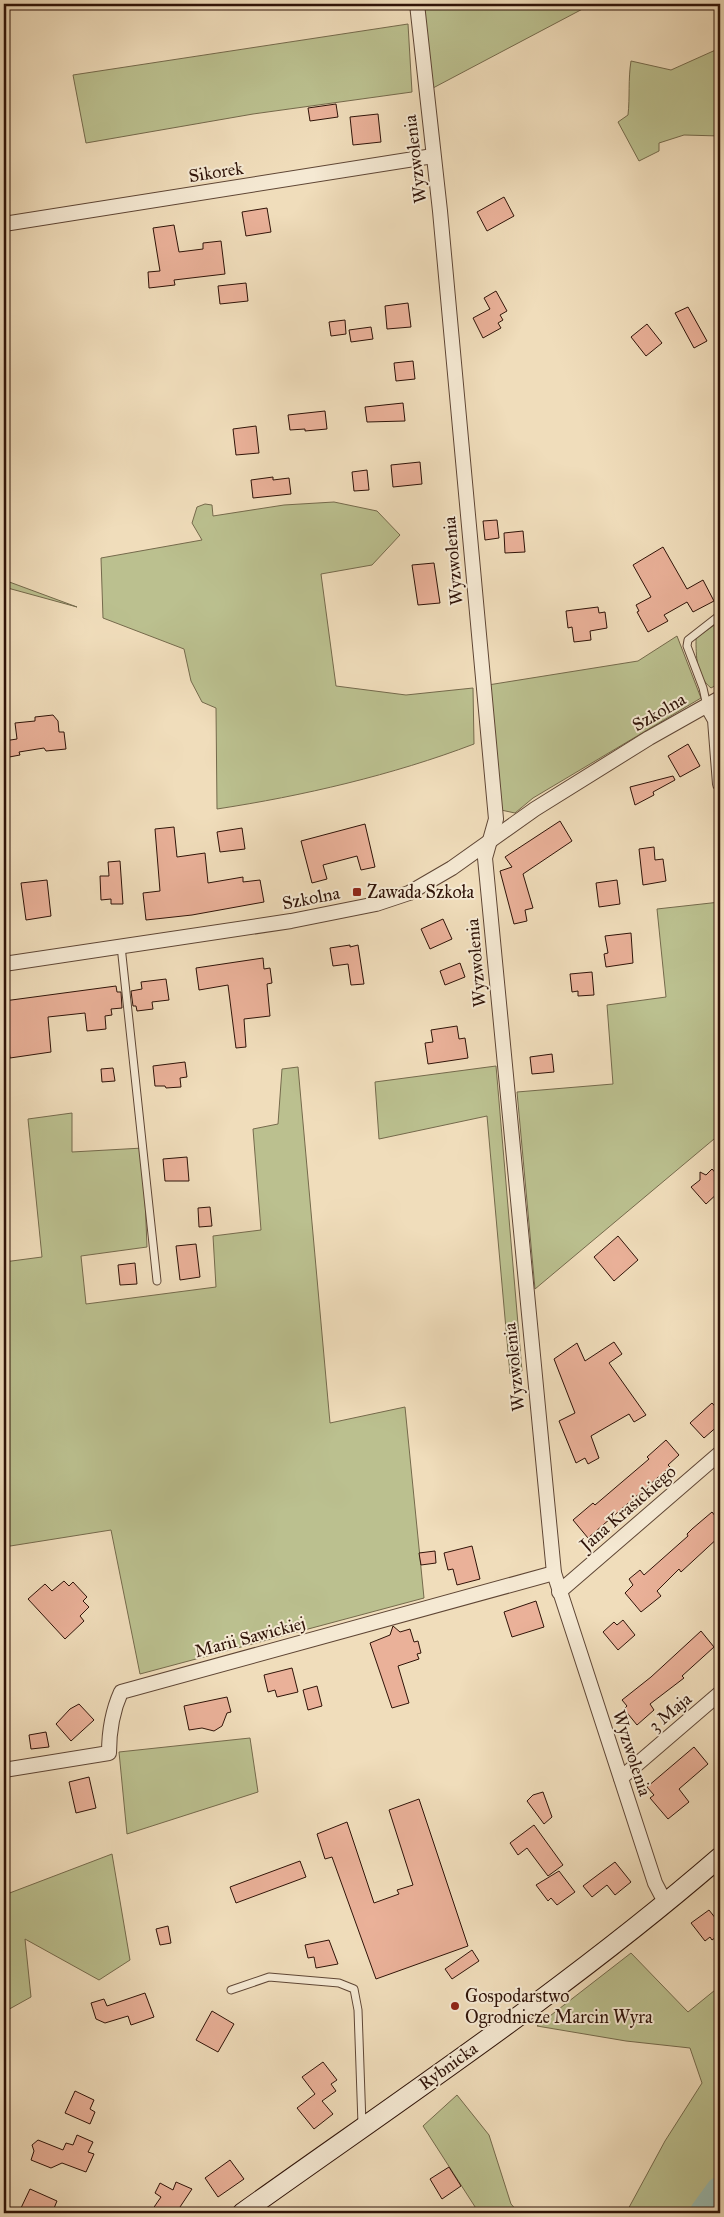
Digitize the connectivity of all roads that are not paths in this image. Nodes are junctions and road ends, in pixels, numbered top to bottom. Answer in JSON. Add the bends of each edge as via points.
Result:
{"nodes":[{"id":1,"x":417,"y":4,"type":"edge"},
{"id":2,"x":433,"y":156,"type":"junction"},
{"id":3,"x":4,"y":224,"type":"edge"},
{"id":4,"x":720,"y":615,"type":"edge"},
{"id":5,"x":720,"y":698,"type":"edge"},
{"id":6,"x":707,"y":706,"type":"junction"},
{"id":7,"x":720,"y":784,"type":"edge"},
{"id":8,"x":490,"y":841,"type":"junction"},
{"id":9,"x":120,"y":946,"type":"junction"},
{"id":10,"x":4,"y":964,"type":"edge"},
{"id":11,"x":157,"y":1281,"type":"dead end"},
{"id":12,"x":720,"y":1453,"type":"edge"},
{"id":13,"x":554,"y":1573,"type":"junction"},
{"id":14,"x":559,"y":1592,"type":"junction"},
{"id":15,"x":720,"y":1694,"type":"edge"},
{"id":16,"x":4,"y":1770,"type":"edge"},
{"id":17,"x":621,"y":1778,"type":"junction"},
{"id":18,"x":720,"y":1857,"type":"edge"},
{"id":19,"x":666,"y":1904,"type":"junction"},
{"id":20,"x":231,"y":1990,"type":"dead end"},
{"id":21,"x":363,"y":2127,"type":"junction"},
{"id":22,"x":242,"y":2213,"type":"edge"}],
"edges":[{"from":1,"to":2,"type":"street","name":"Wyzwolenia"},
{"from":2,"to":3,"type":"street","name":"Sikorek"},
{"from":2,"to":8,"type":"street","name":"Wyzwolenia","via":[[496,819]]},
{"from":4,"to":6,"type":"lane","via":[[688,640],[687,646]]},
{"from":5,"to":6,"type":"street","name":"Szkolna"},
{"from":6,"to":7,"type":"street","via":[[714,720]]},
{"from":6,"to":8,"type":"street","name":"Szkolna","via":[[535,809]]},
{"from":8,"to":9,"type":"street","name":"Szkolna","via":[[409,893],[376,904],[291,921]]},
{"from":8,"to":13,"type":"street","name":"Wyzwolenia","via":[[485,858]]},
{"from":9,"to":10,"type":"street","name":"Szkolna"},
{"from":9,"to":11,"type":"lane"},
{"from":12,"to":14,"type":"street","name":"Jana Krasickiego"},
{"from":13,"to":14,"type":"street","name":"Wyzwolenia"},
{"from":13,"to":16,"type":"street","name":"Marii Sawickiej","via":[[122,1692],[109,1732],[109,1753]]},
{"from":14,"to":17,"type":"street","name":"Wyzwolenia"},
{"from":15,"to":17,"type":"street","name":"3 Maja"},
{"from":17,"to":19,"type":"street","name":"Wyzwolenia"},
{"from":18,"to":19,"type":"main road","name":"Rybnicka"},
{"from":19,"to":21,"type":"main road","name":"Rybnicka"},
{"from":20,"to":21,"type":"lane","via":[[269,1977],[339,1983],[354,1990],[358,2010]]},
{"from":21,"to":22,"type":"main road","name":"Rybnicka"}]}
